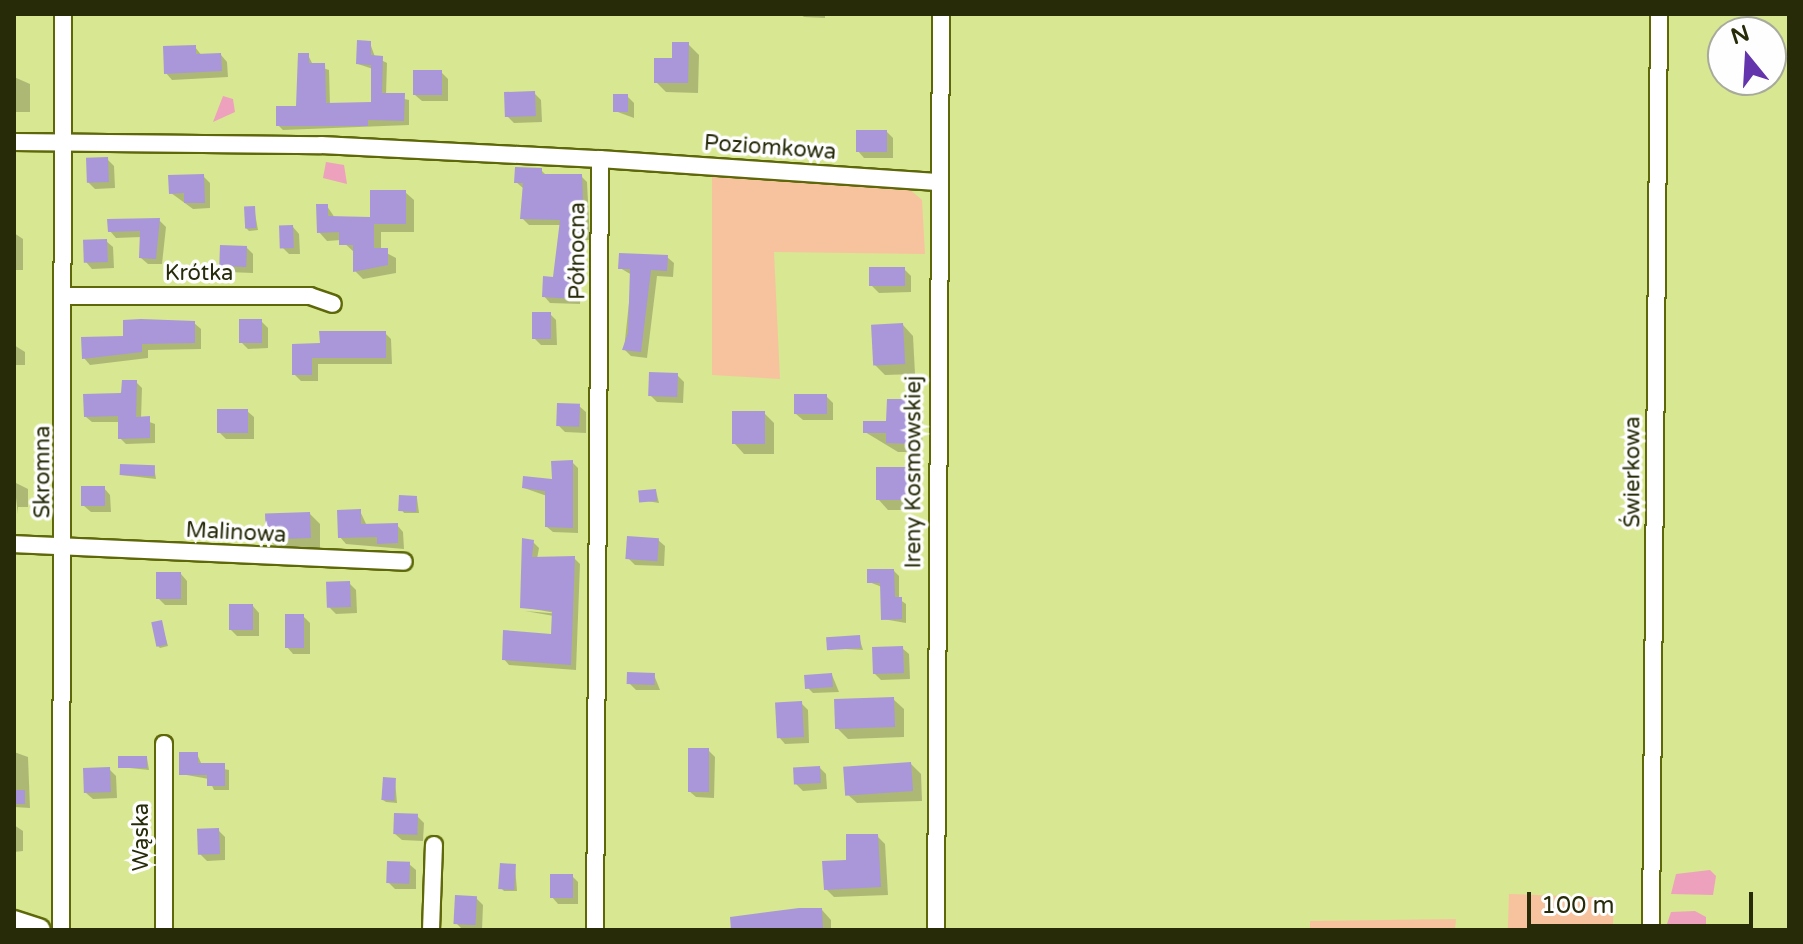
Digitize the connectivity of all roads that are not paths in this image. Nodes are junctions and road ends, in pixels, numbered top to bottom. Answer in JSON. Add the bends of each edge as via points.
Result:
{"nodes":[{"id":1,"x":63,"y":14,"type":"edge"},
{"id":2,"x":941,"y":14,"type":"edge"},
{"id":3,"x":1659,"y":14,"type":"edge"},
{"id":4,"x":14,"y":142,"type":"edge"},
{"id":5,"x":66,"y":142,"type":"junction"},
{"id":6,"x":600,"y":159,"type":"junction"},
{"id":7,"x":936,"y":182,"type":"junction"},
{"id":8,"x":64,"y":296,"type":"junction"},
{"id":9,"x":333,"y":304,"type":"dead end"},
{"id":10,"x":14,"y":544,"type":"edge"},
{"id":11,"x":65,"y":547,"type":"junction"},
{"id":12,"x":404,"y":562,"type":"dead end"},
{"id":13,"x":164,"y":744,"type":"dead end"},
{"id":14,"x":434,"y":845,"type":"dead end"},
{"id":15,"x":14,"y":922,"type":"edge"},
{"id":16,"x":39,"y":930,"type":"edge"},
{"id":17,"x":61,"y":930,"type":"edge"},
{"id":18,"x":164,"y":930,"type":"edge"},
{"id":19,"x":431,"y":930,"type":"edge"},
{"id":20,"x":595,"y":930,"type":"edge"},
{"id":21,"x":936,"y":930,"type":"edge"},
{"id":22,"x":1651,"y":930,"type":"edge"}],
"edges":[{"from":1,"to":5,"type":"street","name":"Skromna"},
{"from":2,"to":7,"type":"street","name":"Ireny Kosmowskiej"},
{"from":3,"to":22,"type":"street","name":"Świerkowa"},
{"from":4,"to":5,"type":"street"},
{"from":5,"to":6,"type":"street","via":[[391,147]]},
{"from":5,"to":8,"type":"street","name":"Skromna"},
{"from":6,"to":7,"type":"street","name":"Poziomkowa"},
{"from":6,"to":20,"type":"street","name":"Północna"},
{"from":7,"to":21,"type":"street","name":"Ireny Kosmowskiej"},
{"from":8,"to":9,"type":"street","name":"Krótka","via":[[310,296]]},
{"from":8,"to":11,"type":"street","name":"Skromna"},
{"from":10,"to":11,"type":"street","name":"Malinowa"},
{"from":11,"to":12,"type":"street","name":"Malinowa"},
{"from":11,"to":17,"type":"street","name":"Skromna"},
{"from":13,"to":18,"type":"street","name":"Wąska"},
{"from":14,"to":19,"type":"street"},
{"from":15,"to":16,"type":"street"}]}
